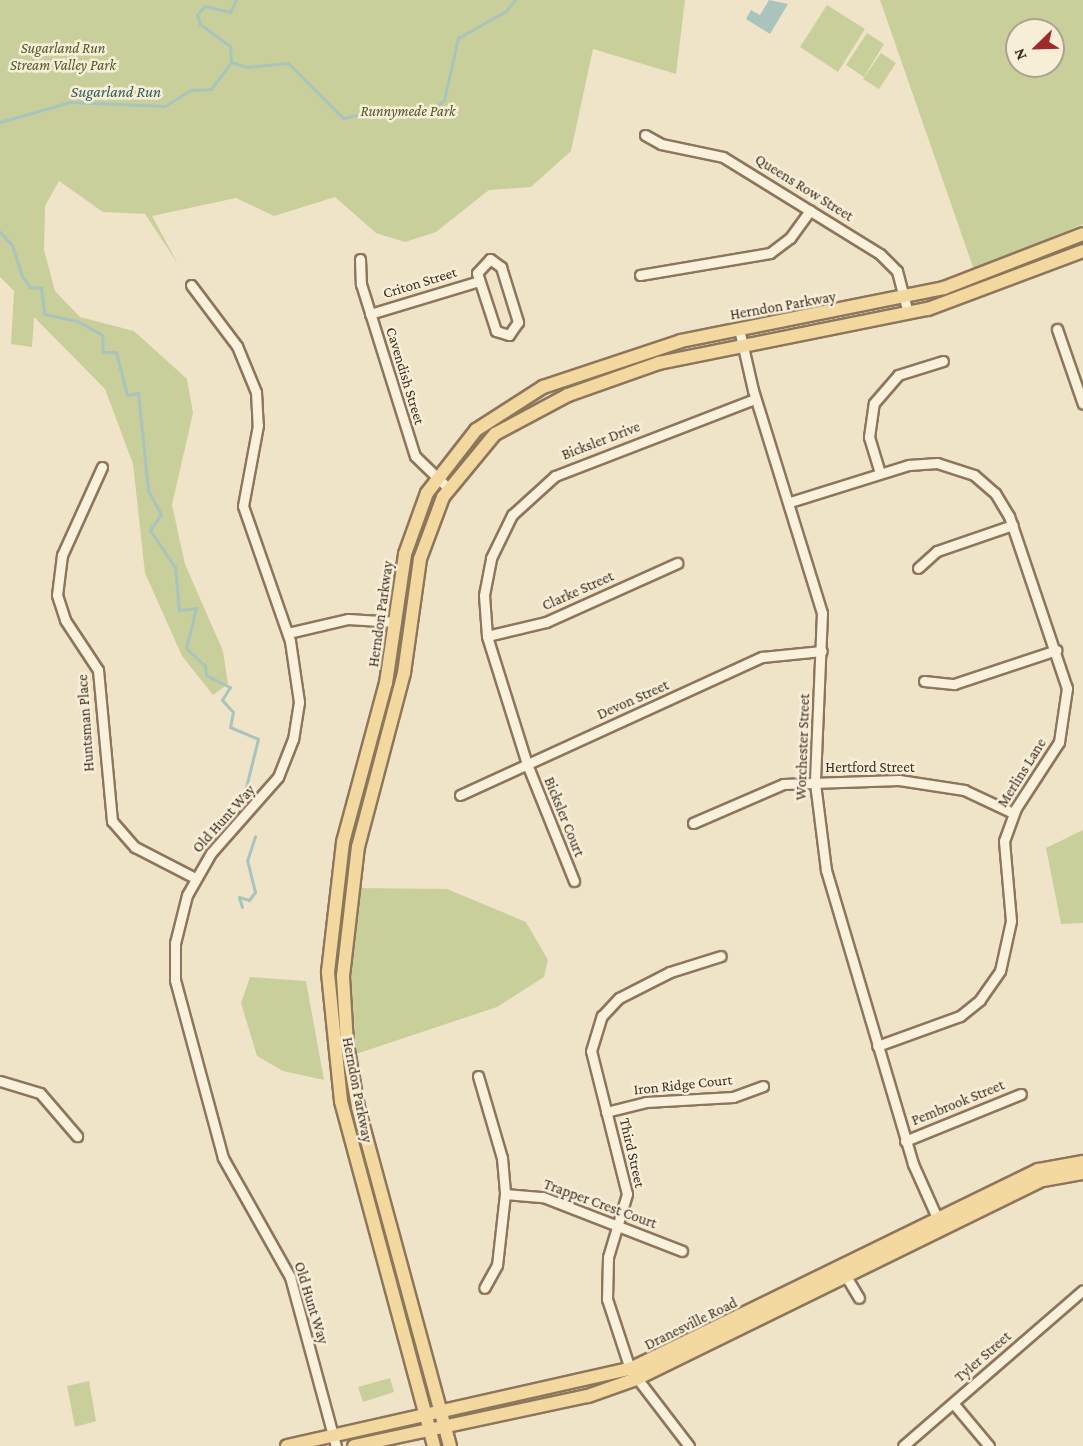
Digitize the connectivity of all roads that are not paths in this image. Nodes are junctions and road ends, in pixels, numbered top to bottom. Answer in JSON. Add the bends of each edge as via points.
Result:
{"nodes":[{"id":1,"x":645,"y":135,"type":"dead end"},
{"id":2,"x":810,"y":210,"type":"junction"},
{"id":3,"x":1083,"y":234,"type":"edge"},
{"id":4,"x":1083,"y":251,"type":"edge"},
{"id":5,"x":360,"y":259,"type":"dead end"},
{"id":6,"x":640,"y":275,"type":"dead end"},
{"id":7,"x":479,"y":281,"type":"junction"},
{"id":8,"x":191,"y":285,"type":"dead end"},
{"id":9,"x":905,"y":297,"type":"junction"},
{"id":10,"x":908,"y":313,"type":"junction"},
{"id":11,"x":370,"y":314,"type":"junction"},
{"id":12,"x":740,"y":329,"type":"junction"},
{"id":13,"x":1057,"y":329,"type":"dead end"},
{"id":14,"x":742,"y":345,"type":"junction"},
{"id":15,"x":943,"y":361,"type":"dead end"},
{"id":16,"x":755,"y":399,"type":"junction"},
{"id":17,"x":1083,"y":404,"type":"edge"},
{"id":18,"x":102,"y":467,"type":"dead end"},
{"id":19,"x":880,"y":473,"type":"junction"},
{"id":20,"x":435,"y":479,"type":"junction"},
{"id":21,"x":448,"y":488,"type":"junction"},
{"id":22,"x":790,"y":502,"type":"junction"},
{"id":23,"x":1013,"y":525,"type":"junction"},
{"id":24,"x":677,"y":563,"type":"dead end"},
{"id":25,"x":918,"y":568,"type":"dead end"},
{"id":26,"x":396,"y":622,"type":"junction"},
{"id":27,"x":288,"y":633,"type":"junction"},
{"id":28,"x":487,"y":636,"type":"junction"},
{"id":29,"x":1056,"y":650,"type":"junction"},
{"id":30,"x":822,"y":651,"type":"junction"},
{"id":31,"x":924,"y":681,"type":"dead end"},
{"id":32,"x":527,"y":764,"type":"junction"},
{"id":33,"x":815,"y":783,"type":"junction"},
{"id":34,"x":460,"y":795,"type":"dead end"},
{"id":35,"x":1013,"y":813,"type":"junction"},
{"id":36,"x":693,"y":823,"type":"dead end"},
{"id":37,"x":195,"y":879,"type":"junction"},
{"id":38,"x":574,"y":881,"type":"dead end"},
{"id":39,"x":722,"y":956,"type":"dead end"},
{"id":40,"x":877,"y":1046,"type":"junction"},
{"id":41,"x":478,"y":1076,"type":"dead end"},
{"id":42,"x":0,"y":1081,"type":"edge"},
{"id":43,"x":763,"y":1086,"type":"dead end"},
{"id":44,"x":1021,"y":1094,"type":"dead end"},
{"id":45,"x":606,"y":1112,"type":"junction"},
{"id":46,"x":77,"y":1136,"type":"dead end"},
{"id":47,"x":906,"y":1141,"type":"junction"},
{"id":48,"x":1083,"y":1162,"type":"edge"},
{"id":49,"x":1083,"y":1173,"type":"edge"},
{"id":50,"x":505,"y":1194,"type":"junction"},
{"id":51,"x":940,"y":1224,"type":"junction"},
{"id":52,"x":618,"y":1226,"type":"junction"},
{"id":53,"x":682,"y":1251,"type":"dead end"},
{"id":54,"x":847,"y":1278,"type":"junction"},
{"id":55,"x":484,"y":1288,"type":"dead end"},
{"id":56,"x":1083,"y":1290,"type":"edge"},
{"id":57,"x":859,"y":1298,"type":"dead end"},
{"id":58,"x":633,"y":1374,"type":"junction"},
{"id":59,"x":953,"y":1404,"type":"junction"},
{"id":60,"x":443,"y":1421,"type":"junction"},
{"id":61,"x":428,"y":1424,"type":"junction"},
{"id":62,"x":335,"y":1441,"type":"edge"},
{"id":63,"x":287,"y":1446,"type":"edge"},
{"id":64,"x":354,"y":1446,"type":"edge"},
{"id":65,"x":434,"y":1446,"type":"edge"},
{"id":66,"x":450,"y":1446,"type":"edge"},
{"id":67,"x":689,"y":1446,"type":"edge"},
{"id":68,"x":903,"y":1446,"type":"edge"},
{"id":69,"x":989,"y":1446,"type":"edge"}],
"edges":[{"from":1,"to":2,"type":"street","name":"Queens Row Street","via":[[661,144],[723,157]]},
{"from":2,"to":6,"type":"street","via":[[790,238],[770,253]]},
{"from":2,"to":9,"type":"street","name":"Queens Row Street","via":[[880,254],[897,271]]},
{"from":3,"to":9,"type":"main road","name":"Herndon Parkway","via":[[973,279]]},
{"from":4,"to":10,"type":"main road","name":"Herndon Parkway","via":[[980,293]]},
{"from":5,"to":11,"type":"street","name":"Cavendish Street"},
{"from":7,"to":7,"type":"street","name":"Criton Street","via":[[480,263],[499,263],[518,322],[514,332],[496,331]]},
{"from":7,"to":11,"type":"street","name":"Criton Street"},
{"from":8,"to":27,"type":"street","name":"Old Hunt Way","via":[[237,346],[252,375],[258,424],[243,506]]},
{"from":9,"to":10,"type":"street","name":"Queens Row Street"},
{"from":9,"to":12,"type":"main road","name":"Herndon Parkway"},
{"from":10,"to":14,"type":"main road","name":"Herndon Parkway"},
{"from":11,"to":20,"type":"street","name":"Cavendish Street","via":[[415,456]]},
{"from":12,"to":14,"type":"street","name":"Worchester Street"},
{"from":12,"to":20,"type":"main road","name":"Herndon Parkway","via":[[650,349],[529,394],[476,430]]},
{"from":13,"to":17,"type":"street"},
{"from":14,"to":16,"type":"street","name":"Worchester Street"},
{"from":14,"to":21,"type":"main road","name":"Herndon Parkway","via":[[643,368],[537,407],[483,445]]},
{"from":15,"to":19,"type":"street","via":[[909,369],[880,392],[869,425]]},
{"from":16,"to":22,"type":"street","name":"Worchester Street"},
{"from":16,"to":28,"type":"street","name":"Bicksler Drive","via":[[573,466],[538,487],[512,515],[491,558],[484,595]]},
{"from":18,"to":37,"type":"street","name":"Huntsman Place","via":[[62,555],[57,595],[65,620],[98,670],[112,821],[135,846]]},
{"from":19,"to":22,"type":"street","name":"Merlins Lane"},
{"from":19,"to":23,"type":"street","name":"Merlins Lane","via":[[922,462],[962,469],[995,493]]},
{"from":20,"to":21,"type":"street","name":"Cavendish Street"},
{"from":20,"to":26,"type":"main road","name":"Herndon Parkway","via":[[405,554]]},
{"from":21,"to":60,"type":"main road","name":"Herndon Parkway","via":[[420,559],[404,673],[355,862],[344,976],[347,1044],[358,1107]]},
{"from":22,"to":30,"type":"street","name":"Worchester Street","via":[[819,592]]},
{"from":23,"to":25,"type":"street","via":[[937,551]]},
{"from":23,"to":29,"type":"street","name":"Merlins Lane"},
{"from":24,"to":28,"type":"street","name":"Clarke Street","via":[[546,622]]},
{"from":26,"to":27,"type":"street","via":[[348,619]]},
{"from":26,"to":61,"type":"main road","name":"Herndon Parkway","via":[[337,874],[329,1013],[341,1101]]},
{"from":27,"to":37,"type":"street","name":"Old Hunt Way","via":[[299,702],[287,758],[267,794]]},
{"from":28,"to":32,"type":"street","name":"Bicksler Drive"},
{"from":29,"to":31,"type":"street","via":[[954,684]]},
{"from":29,"to":35,"type":"street","name":"Merlins Lane","via":[[1067,688],[1064,730]]},
{"from":30,"to":32,"type":"street","name":"Devon Street","via":[[762,657]]},
{"from":30,"to":33,"type":"street","name":"Worchester Street"},
{"from":32,"to":34,"type":"street","name":"Devon Street"},
{"from":32,"to":38,"type":"street","name":"Bicksler Court"},
{"from":33,"to":35,"type":"street","name":"Hertford Street","via":[[914,781],[964,790]]},
{"from":33,"to":36,"type":"street","name":"Hertford Street","via":[[768,788]]},
{"from":33,"to":40,"type":"street","name":"Worchester Street","via":[[829,882]]},
{"from":35,"to":40,"type":"street","name":"Merlins Lane","via":[[1002,855],[1011,921],[1000,971],[960,1016]]},
{"from":37,"to":62,"type":"street","name":"Old Hunt Way","via":[[175,943],[178,999],[231,1178],[290,1277]]},
{"from":39,"to":45,"type":"street","name":"Third Street","via":[[631,991],[602,1016],[591,1051]]},
{"from":40,"to":47,"type":"street","name":"Worchester Street"},
{"from":41,"to":50,"type":"street","via":[[502,1158]]},
{"from":42,"to":46,"type":"street","via":[[40,1093]]},
{"from":43,"to":45,"type":"street","name":"Iron Ridge Court","via":[[733,1097],[646,1102]]},
{"from":44,"to":47,"type":"street","name":"Pembrook Street"},
{"from":45,"to":52,"type":"street","name":"Third Street","via":[[626,1186]]},
{"from":47,"to":51,"type":"street","name":"Worchester Street"},
{"from":48,"to":51,"type":"main road","name":"Dranesville Road","via":[[1038,1170]]},
{"from":49,"to":51,"type":"main road","name":"Dranesville Road","via":[[1043,1180]]},
{"from":50,"to":52,"type":"street","name":"Trapper Crest Court","via":[[543,1197]]},
{"from":50,"to":55,"type":"street","via":[[497,1265]]},
{"from":51,"to":54,"type":"main road","name":"Dranesville Road"},
{"from":51,"to":58,"type":"main road","name":"Dranesville Road"},
{"from":52,"to":53,"type":"street","name":"Trapper Crest Court"},
{"from":52,"to":58,"type":"street","name":"Third Street","via":[[605,1284]]},
{"from":54,"to":57,"type":"street"},
{"from":54,"to":58,"type":"main road","name":"Dranesville Road"},
{"from":56,"to":59,"type":"street","name":"Tyler Street"},
{"from":58,"to":60,"type":"main road","name":"Dranesville Road"},
{"from":58,"to":67,"type":"street","name":"Third Street"},
{"from":59,"to":68,"type":"street","name":"Tyler Street"},
{"from":59,"to":69,"type":"street"},
{"from":60,"to":61,"type":"main road","name":"Dranesville Road"},
{"from":60,"to":66,"type":"main road","name":"Herndon Parkway"},
{"from":61,"to":62,"type":"main road","name":"Dranesville Road"},
{"from":61,"to":64,"type":"main road","name":"Dranesville Road"},
{"from":61,"to":65,"type":"main road","name":"Herndon Parkway"},
{"from":62,"to":63,"type":"main road","name":"Dranesville Road"}]}
